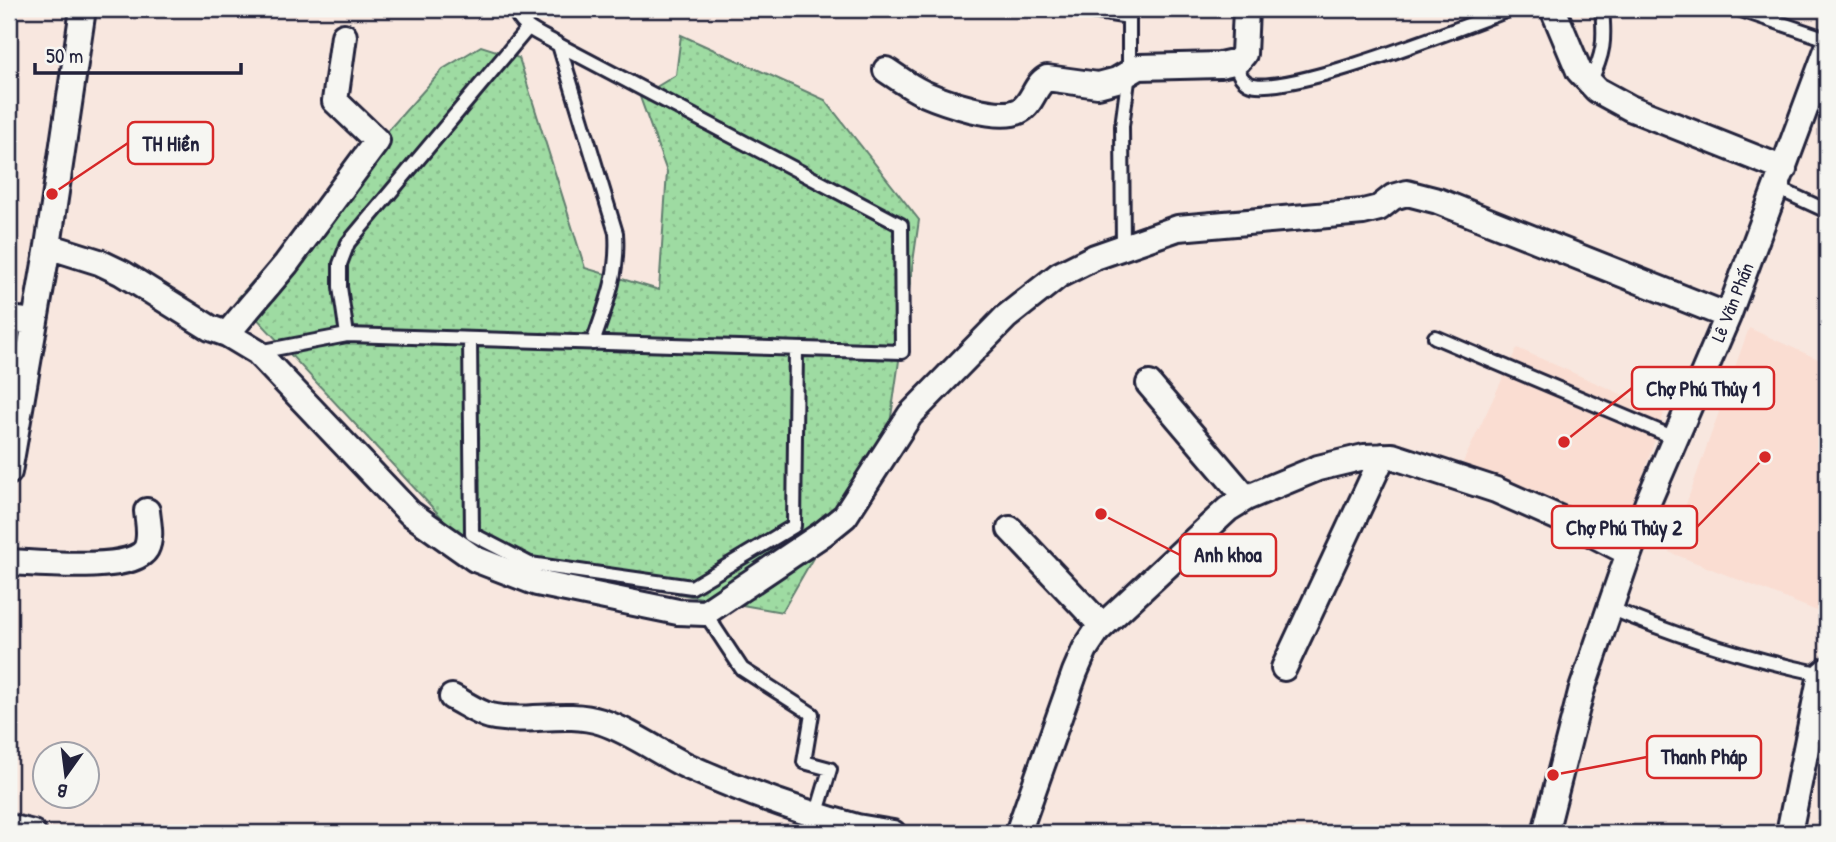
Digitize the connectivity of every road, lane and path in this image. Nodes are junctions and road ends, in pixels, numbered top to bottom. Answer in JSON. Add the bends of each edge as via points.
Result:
{"nodes":[{"id":1,"x":83,"y":9,"type":"edge"},
{"id":2,"x":515,"y":9,"type":"edge"},
{"id":3,"x":1079,"y":9,"type":"edge"},
{"id":4,"x":1246,"y":9,"type":"edge"},
{"id":5,"x":1511,"y":9,"type":"edge"},
{"id":6,"x":1553,"y":9,"type":"edge"},
{"id":7,"x":1602,"y":9,"type":"edge"},
{"id":8,"x":1738,"y":9,"type":"edge"},
{"id":9,"x":528,"y":28,"type":"junction"},
{"id":10,"x":344,"y":36,"type":"dead end"},
{"id":11,"x":1827,"y":39,"type":"edge"},
{"id":12,"x":559,"y":44,"type":"junction"},
{"id":13,"x":1827,"y":50,"type":"edge"},
{"id":14,"x":1234,"y":61,"type":"junction"},
{"id":15,"x":886,"y":70,"type":"dead end"},
{"id":16,"x":1129,"y":73,"type":"junction"},
{"id":17,"x":1590,"y":82,"type":"junction"},
{"id":18,"x":1780,"y":178,"type":"junction"},
{"id":19,"x":1827,"y":211,"type":"edge"},
{"id":20,"x":48,"y":246,"type":"junction"},
{"id":21,"x":1123,"y":247,"type":"junction"},
{"id":22,"x":1728,"y":316,"type":"junction"},
{"id":23,"x":9,"y":319,"type":"edge"},
{"id":24,"x":34,"y":322,"type":"junction"},
{"id":25,"x":227,"y":334,"type":"junction"},
{"id":26,"x":347,"y":335,"type":"junction"},
{"id":27,"x":1435,"y":337,"type":"dead end"},
{"id":28,"x":470,"y":339,"type":"junction"},
{"id":29,"x":593,"y":343,"type":"junction"},
{"id":30,"x":796,"y":349,"type":"junction"},
{"id":31,"x":257,"y":352,"type":"junction"},
{"id":32,"x":1149,"y":384,"type":"dead end"},
{"id":33,"x":1675,"y":438,"type":"junction"},
{"id":34,"x":1383,"y":456,"type":"junction"},
{"id":35,"x":9,"y":472,"type":"edge"},
{"id":36,"x":1246,"y":498,"type":"junction"},
{"id":37,"x":146,"y":511,"type":"dead end"},
{"id":38,"x":1010,"y":529,"type":"dead end"},
{"id":39,"x":1629,"y":553,"type":"junction"},
{"id":40,"x":9,"y":562,"type":"edge"},
{"id":41,"x":1610,"y":608,"type":"junction"},
{"id":42,"x":705,"y":613,"type":"junction"},
{"id":43,"x":1102,"y":626,"type":"junction"},
{"id":44,"x":1284,"y":668,"type":"dead end"},
{"id":45,"x":1825,"y":672,"type":"edge"},
{"id":46,"x":452,"y":697,"type":"dead end"},
{"id":47,"x":816,"y":816,"type":"junction"},
{"id":48,"x":9,"y":827,"type":"edge"},
{"id":49,"x":857,"y":830,"type":"edge"},
{"id":50,"x":33,"y":833,"type":"edge"},
{"id":51,"x":893,"y":833,"type":"edge"},
{"id":52,"x":1018,"y":833,"type":"edge"},
{"id":53,"x":1545,"y":833,"type":"edge"},
{"id":54,"x":1789,"y":833,"type":"edge"}],
"edges":[{"from":1,"to":20,"type":"street"},
{"from":2,"to":9,"type":"lane"},
{"from":3,"to":16,"type":"lane","via":[[1129,17]]},
{"from":4,"to":14,"type":"street","via":[[1244,54]]},
{"from":5,"to":14,"type":"lane","via":[[1362,63],[1298,80],[1249,84]]},
{"from":6,"to":17,"type":"street","via":[[1580,71]]},
{"from":7,"to":17,"type":"lane","via":[[1601,60]]},
{"from":8,"to":11,"type":"lane"},
{"from":9,"to":12,"type":"lane"},
{"from":9,"to":26,"type":"lane","via":[[348,243],[340,264]]},
{"from":10,"to":25,"type":"street","via":[[335,101],[377,141],[286,264]]},
{"from":12,"to":29,"type":"lane","via":[[616,233],[616,267]]},
{"from":12,"to":30,"type":"lane","via":[[901,225],[902,352]]},
{"from":13,"to":18,"type":"street","name":"Lê Văn Phấn"},
{"from":14,"to":16,"type":"street","via":[[1139,67]]},
{"from":15,"to":16,"type":"street","via":[[948,102],[1002,113],[1022,109],[1047,78],[1098,85]]},
{"from":16,"to":21,"type":"lane","via":[[1122,126]]},
{"from":17,"to":18,"type":"street","via":[[1630,108]]},
{"from":18,"to":19,"type":"lane"},
{"from":18,"to":22,"type":"street","name":"Lê Văn Phấn"},
{"from":20,"to":24,"type":"street"},
{"from":20,"to":25,"type":"street","via":[[122,273]]},
{"from":21,"to":22,"type":"street","via":[[1178,229],[1363,212],[1407,192]]},
{"from":21,"to":42,"type":"street","via":[[1059,275],[1006,317],[910,415],[845,516]]},
{"from":22,"to":33,"type":"street","name":"Lê Văn Phấn"},
{"from":23,"to":24,"type":"street"},
{"from":24,"to":35,"type":"street"},
{"from":25,"to":31,"type":"street"},
{"from":26,"to":28,"type":"lane"},
{"from":26,"to":31,"type":"lane"},
{"from":27,"to":33,"type":"lane"},
{"from":28,"to":29,"type":"lane"},
{"from":28,"to":30,"type":"lane","via":[[472,534],[530,564],[692,587],[793,526]]},
{"from":29,"to":30,"type":"lane"},
{"from":31,"to":42,"type":"street","via":[[410,513],[475,559],[537,583],[678,612]]},
{"from":32,"to":36,"type":"street"},
{"from":33,"to":39,"type":"street","name":"Lê Văn Phấn"},
{"from":34,"to":36,"type":"street","via":[[1318,468]]},
{"from":34,"to":39,"type":"street","via":[[1412,461],[1496,490]]},
{"from":34,"to":44,"type":"street"},
{"from":36,"to":43,"type":"street","via":[[1204,530]]},
{"from":37,"to":40,"type":"street","via":[[149,538],[138,557],[92,566]]},
{"from":38,"to":43,"type":"street"},
{"from":39,"to":41,"type":"street","name":"Lê Văn Phấn"},
{"from":41,"to":45,"type":"lane","via":[[1707,646]]},
{"from":41,"to":53,"type":"street","name":"Lê Văn Phấn","via":[[1581,692]]},
{"from":42,"to":47,"type":"lane","via":[[743,669],[813,714],[804,762],[830,769]]},
{"from":43,"to":52,"type":"street","via":[[1075,672]]},
{"from":45,"to":54,"type":"street"},
{"from":46,"to":47,"type":"street","via":[[489,716],[581,717],[601,722],[725,783]]},
{"from":47,"to":49,"type":"street"},
{"from":48,"to":50,"type":"street"},
{"from":49,"to":51,"type":"street"}]}
